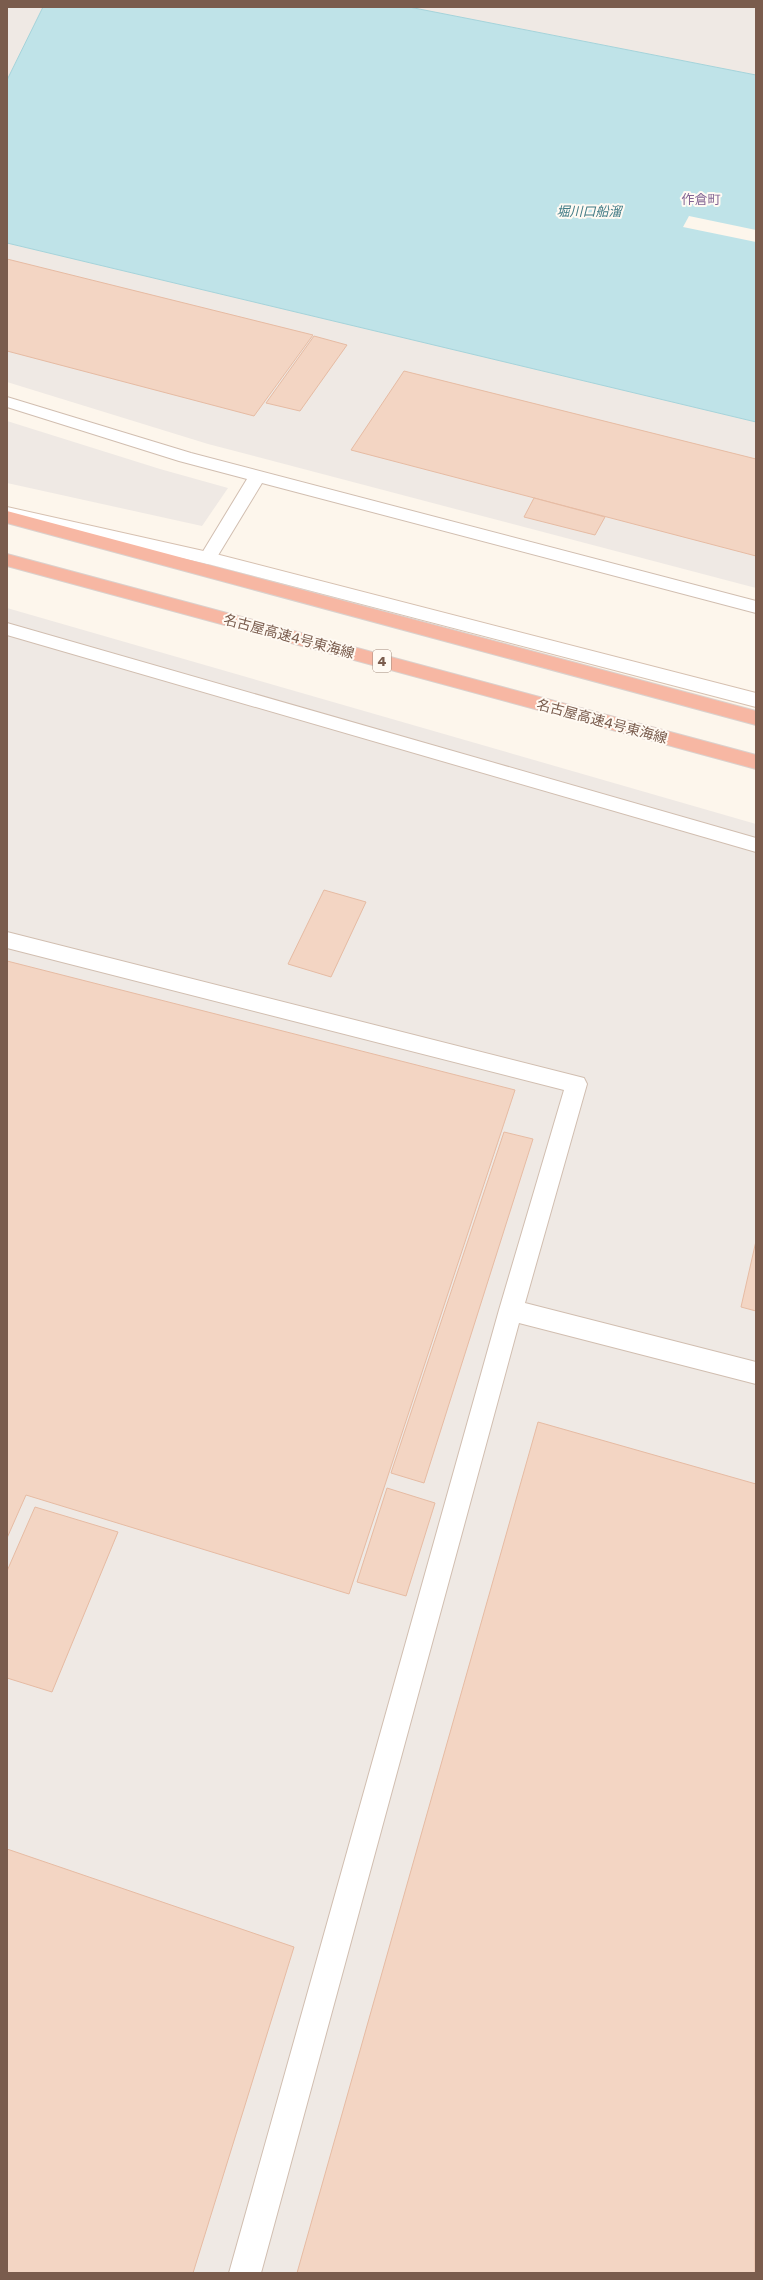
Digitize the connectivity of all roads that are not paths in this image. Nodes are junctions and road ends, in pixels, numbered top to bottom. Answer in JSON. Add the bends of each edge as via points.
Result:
{"nodes":[{"id":1,"x":7,"y":402,"type":"edge"},
{"id":2,"x":258,"y":475,"type":"junction"},
{"id":3,"x":7,"y":513,"type":"edge"},
{"id":4,"x":7,"y":517,"type":"edge"},
{"id":5,"x":208,"y":558,"type":"junction"},
{"id":6,"x":7,"y":560,"type":"edge"},
{"id":7,"x":756,"y":607,"type":"edge"},
{"id":8,"x":7,"y":629,"type":"edge"},
{"id":9,"x":756,"y":700,"type":"edge"},
{"id":10,"x":756,"y":718,"type":"edge"},
{"id":11,"x":756,"y":762,"type":"edge"},
{"id":12,"x":756,"y":846,"type":"edge"},
{"id":13,"x":7,"y":940,"type":"edge"},
{"id":14,"x":511,"y":1310,"type":"junction"},
{"id":15,"x":756,"y":1373,"type":"edge"},
{"id":16,"x":245,"y":2273,"type":"edge"}],
"edges":[{"from":1,"to":2,"type":"street","via":[[185,457]]},
{"from":2,"to":5,"type":"street"},
{"from":2,"to":7,"type":"street"},
{"from":3,"to":5,"type":"street"},
{"from":4,"to":10,"type":"highway"},
{"from":5,"to":9,"type":"street"},
{"from":6,"to":11,"type":"highway","name":"名古屋高速4号東海線","number":"4"},
{"from":8,"to":12,"type":"street"},
{"from":13,"to":14,"type":"street","via":[[576,1084]]},
{"from":14,"to":15,"type":"street"},
{"from":14,"to":16,"type":"street"}]}
